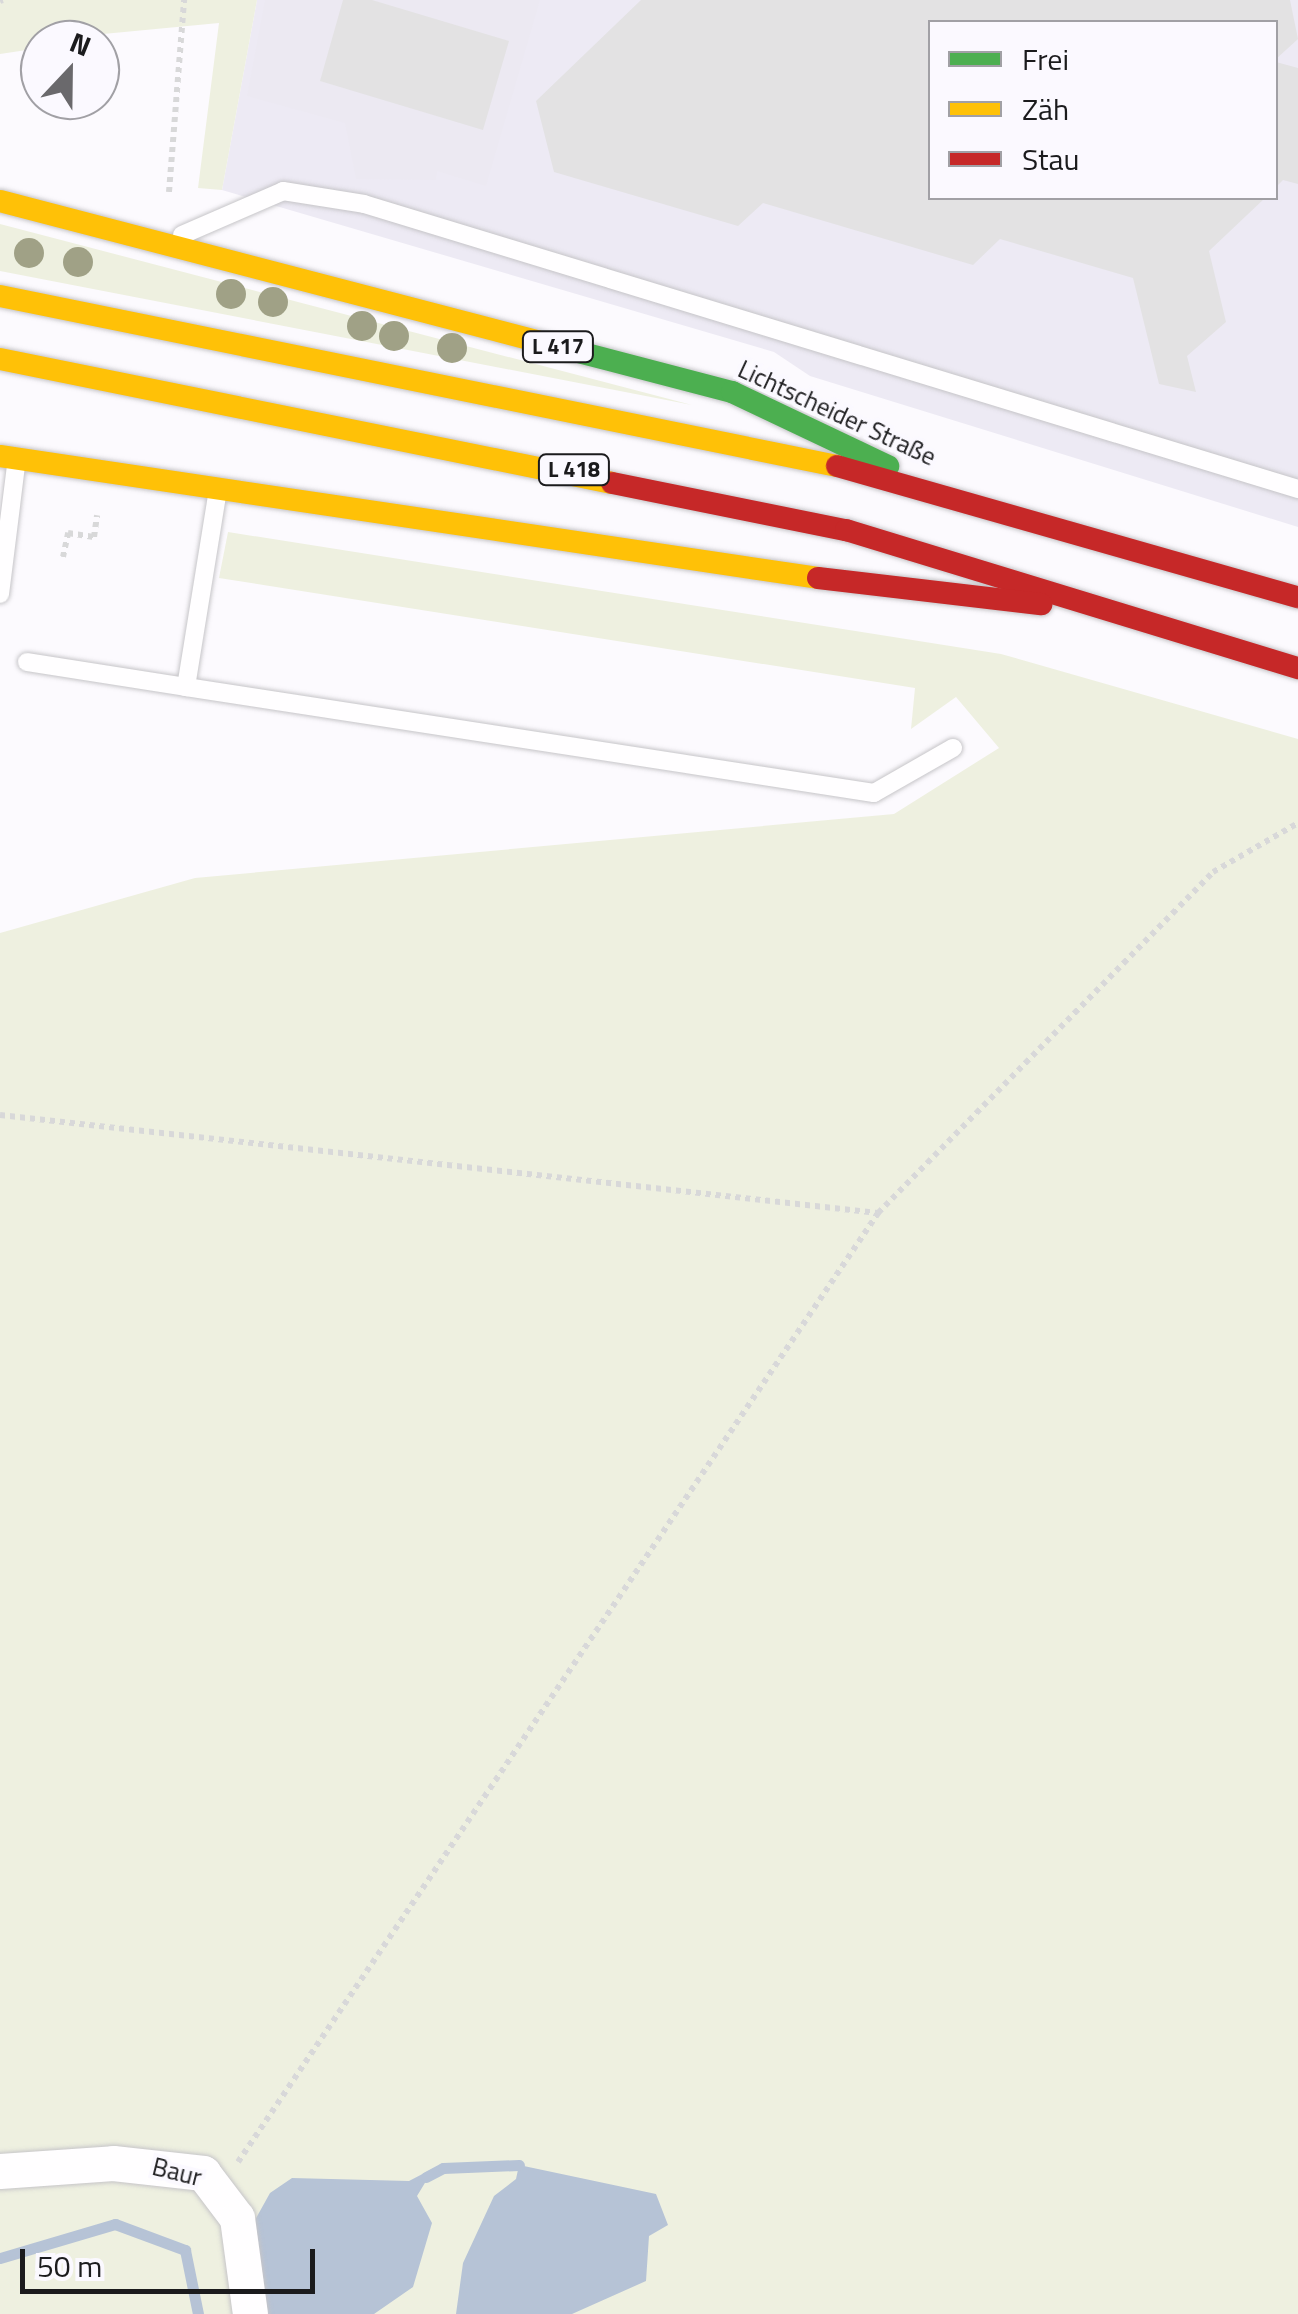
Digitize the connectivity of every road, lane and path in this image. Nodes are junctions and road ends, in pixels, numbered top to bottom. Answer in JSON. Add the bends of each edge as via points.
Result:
{"nodes":[{"id":1,"x":184,"y":0,"type":"edge"},
{"id":2,"x":169,"y":192,"type":"dead end"},
{"id":3,"x":0,"y":202,"type":"edge"},
{"id":4,"x":166,"y":246,"type":"junction"},
{"id":5,"x":0,"y":296,"type":"edge"},
{"id":6,"x":0,"y":360,"type":"edge"},
{"id":7,"x":8,"y":458,"type":"edge"},
{"id":8,"x":936,"y":488,"type":"junction"},
{"id":9,"x":1298,"y":489,"type":"edge"},
{"id":10,"x":218,"y":491,"type":"junction"},
{"id":11,"x":99,"y":503,"type":"dead end"},
{"id":12,"x":64,"y":557,"type":"dead end"},
{"id":13,"x":0,"y":594,"type":"edge"},
{"id":14,"x":1298,"y":597,"type":"edge"},
{"id":15,"x":1139,"y":616,"type":"junction"},
{"id":16,"x":27,"y":662,"type":"dead end"},
{"id":17,"x":1298,"y":668,"type":"edge"},
{"id":18,"x":186,"y":687,"type":"junction"},
{"id":19,"x":953,"y":748,"type":"dead end"},
{"id":20,"x":1298,"y":823,"type":"edge"},
{"id":21,"x":0,"y":1115,"type":"edge"},
{"id":22,"x":878,"y":1213,"type":"junction"},
{"id":23,"x":0,"y":2171,"type":"edge"},
{"id":24,"x":220,"y":2188,"type":"junction"},
{"id":25,"x":250,"y":2314,"type":"edge"}],
"edges":[{"from":1,"to":2,"type":"path"},
{"from":3,"to":4,"type":"main road","name":"Lichtscheider Straße","number":"L 417"},
{"from":4,"to":8,"type":"main road","name":"Lichtscheider Straße","number":"L 417","via":[[732,392]]},
{"from":4,"to":9,"type":"lane","via":[[226,210],[283,190],[364,204]]},
{"from":5,"to":8,"type":"main road","number":"L 418","via":[[632,419]]},
{"from":6,"to":15,"type":"main road","number":"L 418","via":[[808,521]]},
{"from":7,"to":10,"type":"main road"},
{"from":7,"to":13,"type":"lane"},
{"from":8,"to":14,"type":"main road","name":"Lichtscheider Straße","number":"L 418"},
{"from":10,"to":15,"type":"main road","via":[[798,576]]},
{"from":10,"to":18,"type":"lane"},
{"from":11,"to":12,"type":"path","via":[[94,537],[68,533]]},
{"from":15,"to":17,"type":"main road","number":"L 418"},
{"from":16,"to":18,"type":"lane"},
{"from":18,"to":19,"type":"lane","via":[[874,793]]},
{"from":20,"to":22,"type":"path","via":[[1213,872]]},
{"from":21,"to":22,"type":"path"},
{"from":22,"to":24,"type":"path"},
{"from":23,"to":24,"type":"street","name":"Baur","via":[[164,2164],[203,2173]]},
{"from":24,"to":25,"type":"street","name":"Baur","via":[[237,2218]]}]}
